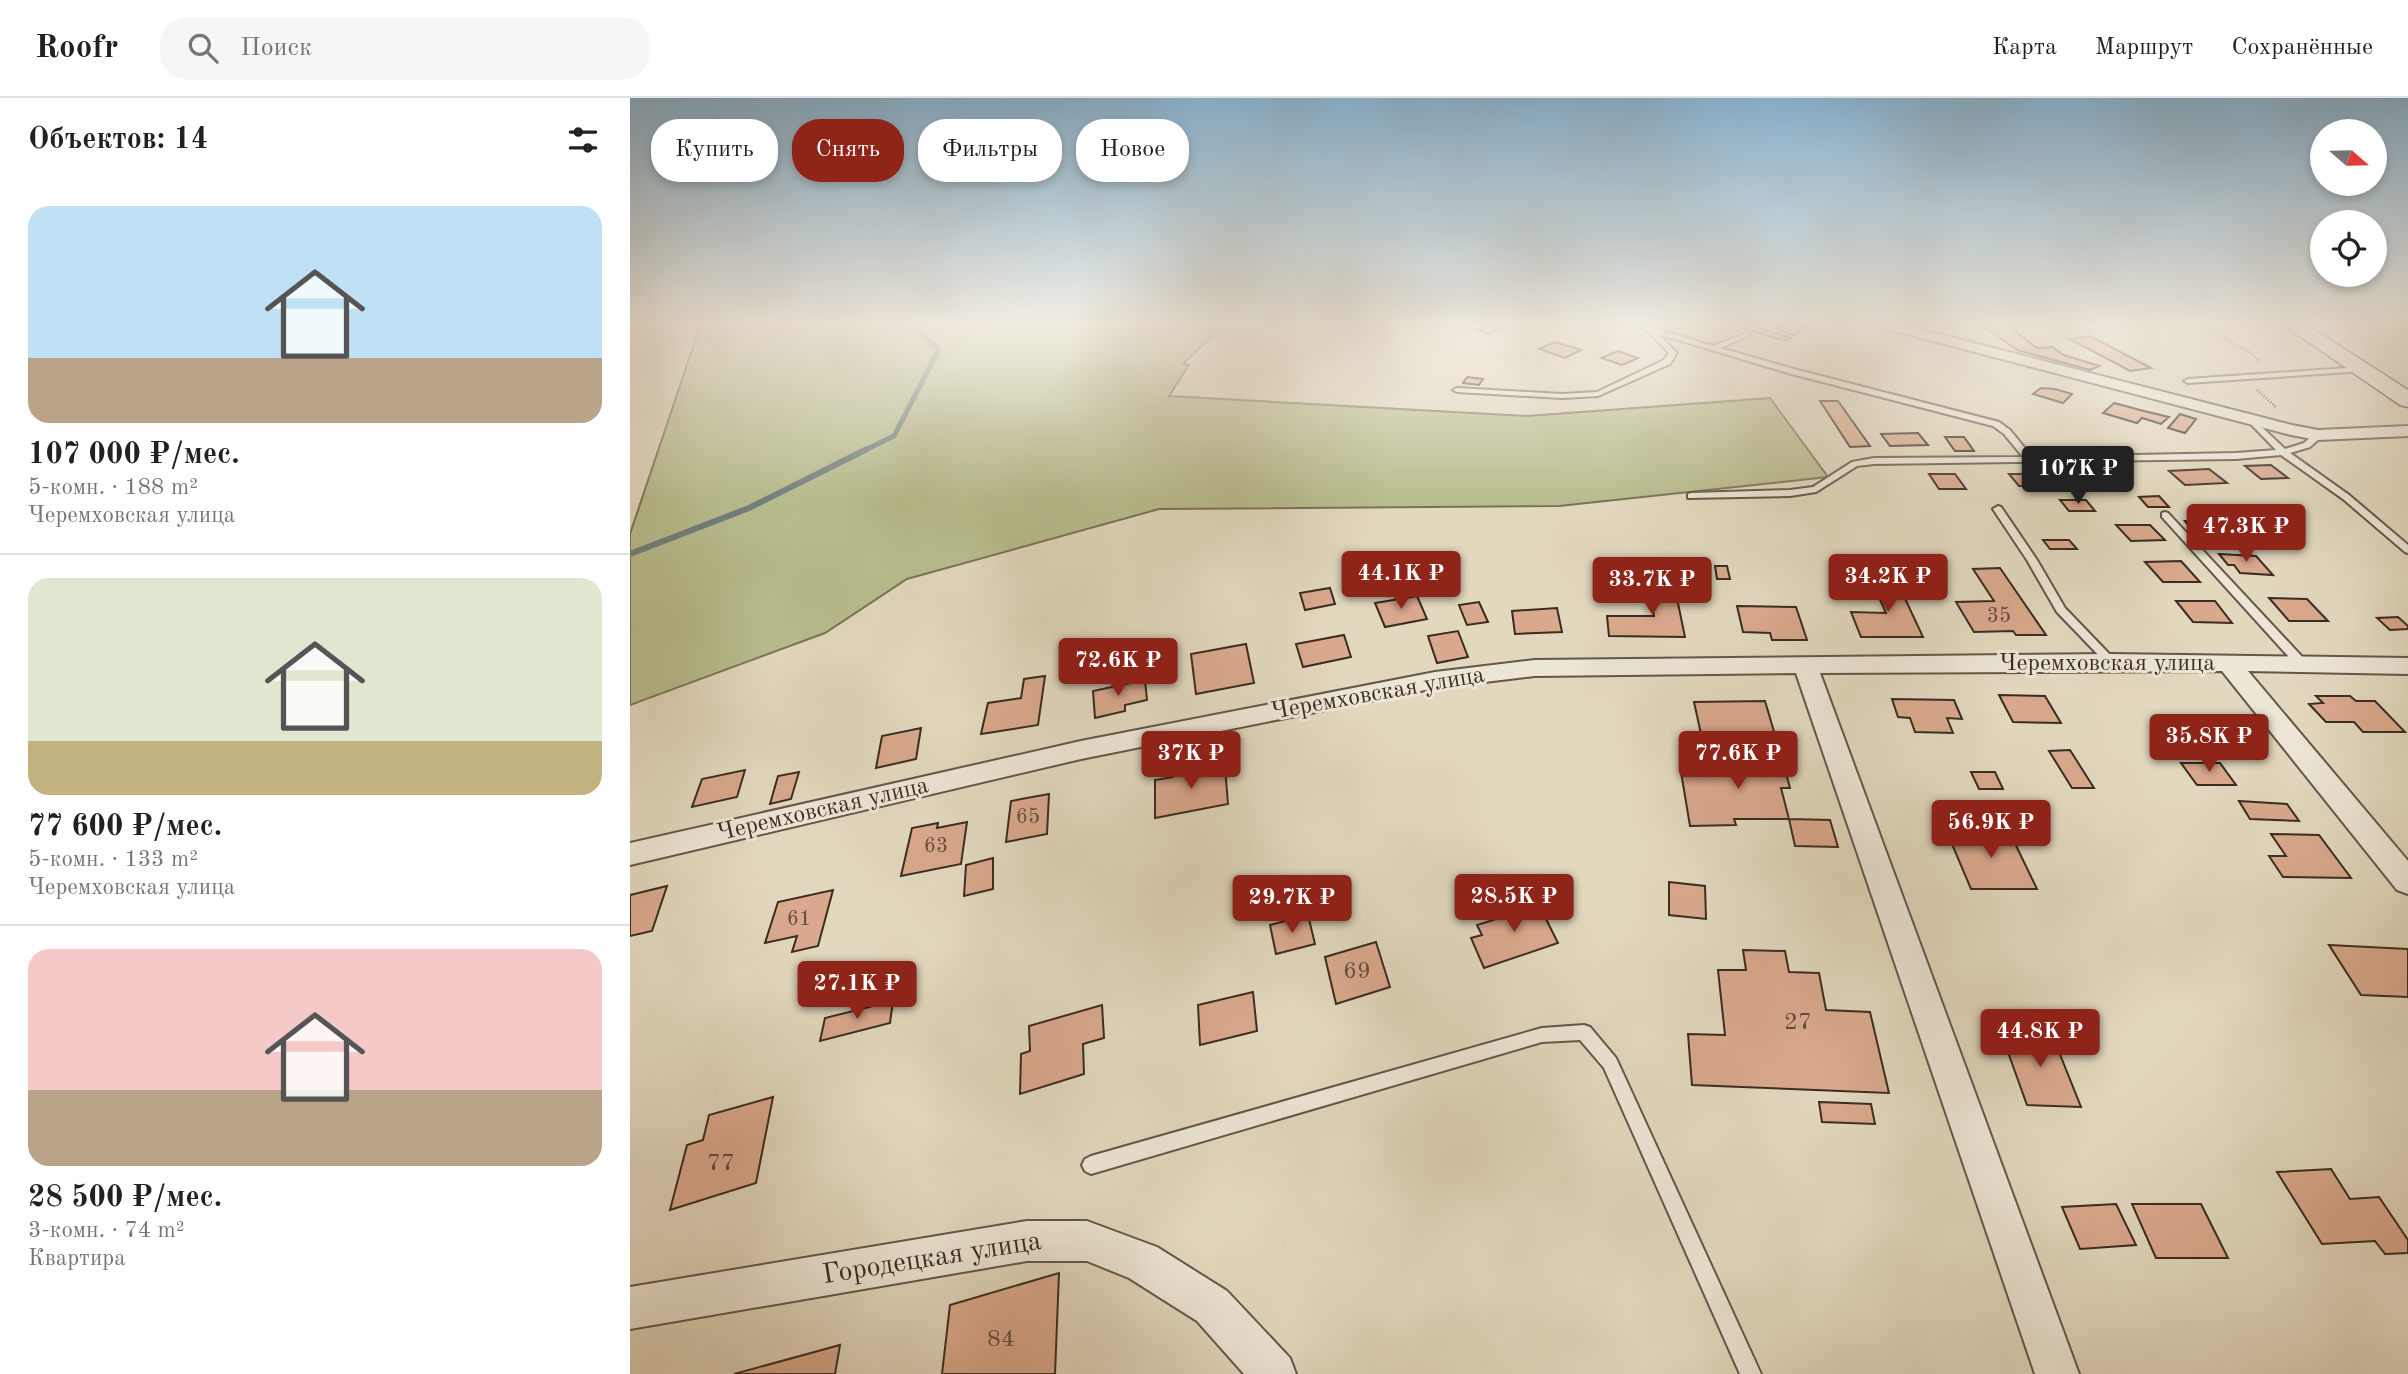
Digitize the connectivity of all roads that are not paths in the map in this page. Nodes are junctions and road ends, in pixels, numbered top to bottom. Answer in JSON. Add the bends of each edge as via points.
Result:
{"nodes":[{"id":1,"x":1625,"y":383,"type":"edge"},
{"id":2,"x":1836,"y":383,"type":"edge"},
{"id":3,"x":2110,"y":383,"type":"edge"},
{"id":4,"x":2382,"y":383,"type":"edge"},
{"id":5,"x":1457,"y":390,"type":"dead end"},
{"id":6,"x":2408,"y":400,"type":"edge"},
{"id":7,"x":2250,"y":419,"type":"junction"},
{"id":8,"x":2408,"y":431,"type":"edge"},
{"id":9,"x":2318,"y":435,"type":"junction"},
{"id":10,"x":2283,"y":452,"type":"junction"},
{"id":11,"x":2030,"y":460,"type":"junction"},
{"id":12,"x":1691,"y":496,"type":"dead end"},
{"id":13,"x":1998,"y":509,"type":"dead end"},
{"id":14,"x":2165,"y":515,"type":"dead end"},
{"id":15,"x":2408,"y":550,"type":"edge"},
{"id":16,"x":2111,"y":662,"type":"junction"},
{"id":17,"x":1805,"y":664,"type":"junction"},
{"id":18,"x":2229,"y":664,"type":"junction"},
{"id":19,"x":2302,"y":664,"type":"junction"},
{"id":20,"x":2408,"y":666,"type":"edge"},
{"id":21,"x":630,"y":855,"type":"edge"},
{"id":22,"x":2408,"y":882,"type":"edge"},
{"id":23,"x":1091,"y":1165,"type":"dead end"},
{"id":24,"x":630,"y":1308,"type":"edge"},
{"id":25,"x":1274,"y":1374,"type":"edge"},
{"id":26,"x":1751,"y":1374,"type":"edge"},
{"id":27,"x":2057,"y":1374,"type":"edge"}],
"edges":[{"from":1,"to":5,"type":"lane","via":[[1583,396]]},
{"from":2,"to":11,"type":"lane","via":[[1996,424]]},
{"from":3,"to":7,"type":"street"},
{"from":4,"to":6,"type":"main road"},
{"from":7,"to":9,"type":"street"},
{"from":7,"to":10,"type":"lane"},
{"from":8,"to":9,"type":"street"},
{"from":9,"to":10,"type":"lane"},
{"from":10,"to":11,"type":"lane","via":[[2174,459]]},
{"from":10,"to":15,"type":"lane"},
{"from":11,"to":12,"type":"lane","via":[[1874,461],[1855,464],[1816,489],[1790,494]]},
{"from":13,"to":16,"type":"lane","via":[[2061,611]]},
{"from":14,"to":19,"type":"lane"},
{"from":16,"to":17,"type":"street","name":"Черемховская улица"},
{"from":16,"to":18,"type":"street","name":"Черемховская улица"},
{"from":17,"to":21,"type":"street","name":"Черемховская улица","via":[[1535,668],[1435,680],[1081,750]]},
{"from":17,"to":27,"type":"street"},
{"from":18,"to":19,"type":"street","name":"Черемховская улица"},
{"from":18,"to":22,"type":"street"},
{"from":19,"to":20,"type":"street","name":"Черемховская улица"},
{"from":23,"to":26,"type":"lane","via":[[1542,1035],[1584,1032],[1610,1063]]},
{"from":24,"to":25,"type":"street","name":"Городецкая улица","via":[[1027,1241],[1087,1241],[1142,1262],[1212,1306]]}]}
